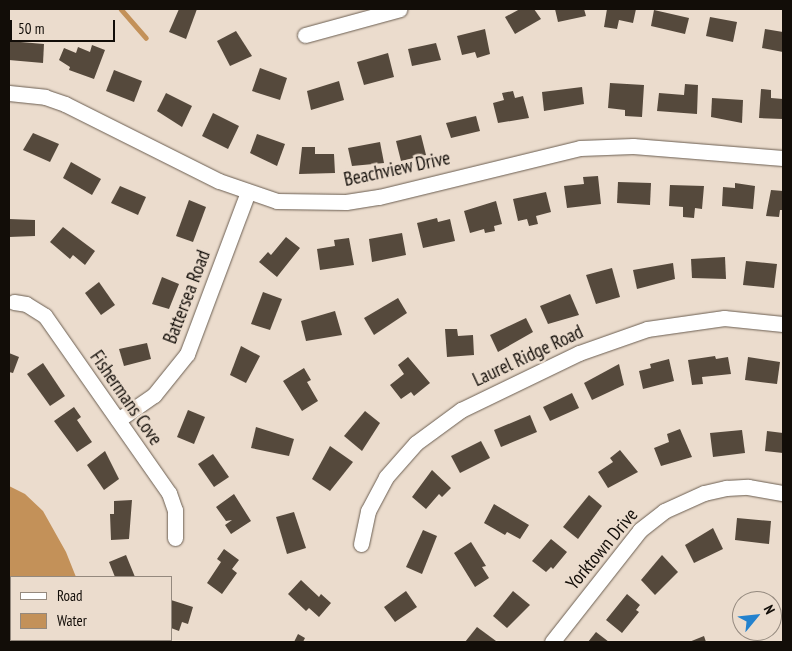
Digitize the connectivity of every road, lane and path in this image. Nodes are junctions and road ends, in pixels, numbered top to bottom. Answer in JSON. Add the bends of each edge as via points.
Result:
{"nodes":[{"id":1,"x":400,"y":9,"type":"edge"},
{"id":2,"x":305,"y":35,"type":"dead end"},
{"id":3,"x":9,"y":93,"type":"edge"},
{"id":4,"x":783,"y":158,"type":"edge"},
{"id":5,"x":248,"y":192,"type":"junction"},
{"id":6,"x":14,"y":302,"type":"dead end"},
{"id":7,"x":783,"y":324,"type":"edge"},
{"id":8,"x":118,"y":420,"type":"junction"},
{"id":9,"x":783,"y":493,"type":"edge"},
{"id":10,"x":175,"y":538,"type":"dead end"},
{"id":11,"x":361,"y":544,"type":"dead end"},
{"id":12,"x":552,"y":642,"type":"edge"}],
"edges":[{"from":1,"to":2,"type":"street"},
{"from":3,"to":5,"type":"street","name":"Beachview Drive","via":[[45,97],[65,104]]},
{"from":4,"to":5,"type":"street","name":"Beachview Drive","via":[[610,145],[556,152],[379,197],[346,202],[277,201]]},
{"from":5,"to":8,"type":"street","name":"Battersea Road","via":[[187,354],[154,395]]},
{"from":6,"to":8,"type":"street","name":"Fishermans Cove","via":[[35,308],[45,316]]},
{"from":7,"to":11,"type":"street","name":"Laurel Ridge Road","via":[[724,318],[647,330],[579,353],[461,410],[416,443],[386,477],[368,511]]},
{"from":8,"to":10,"type":"street","name":"Fishermans Cove","via":[[169,493],[175,510]]},
{"from":9,"to":12,"type":"street","name":"Yorktown Drive","via":[[726,488],[697,495],[664,511],[640,530]]}]}
